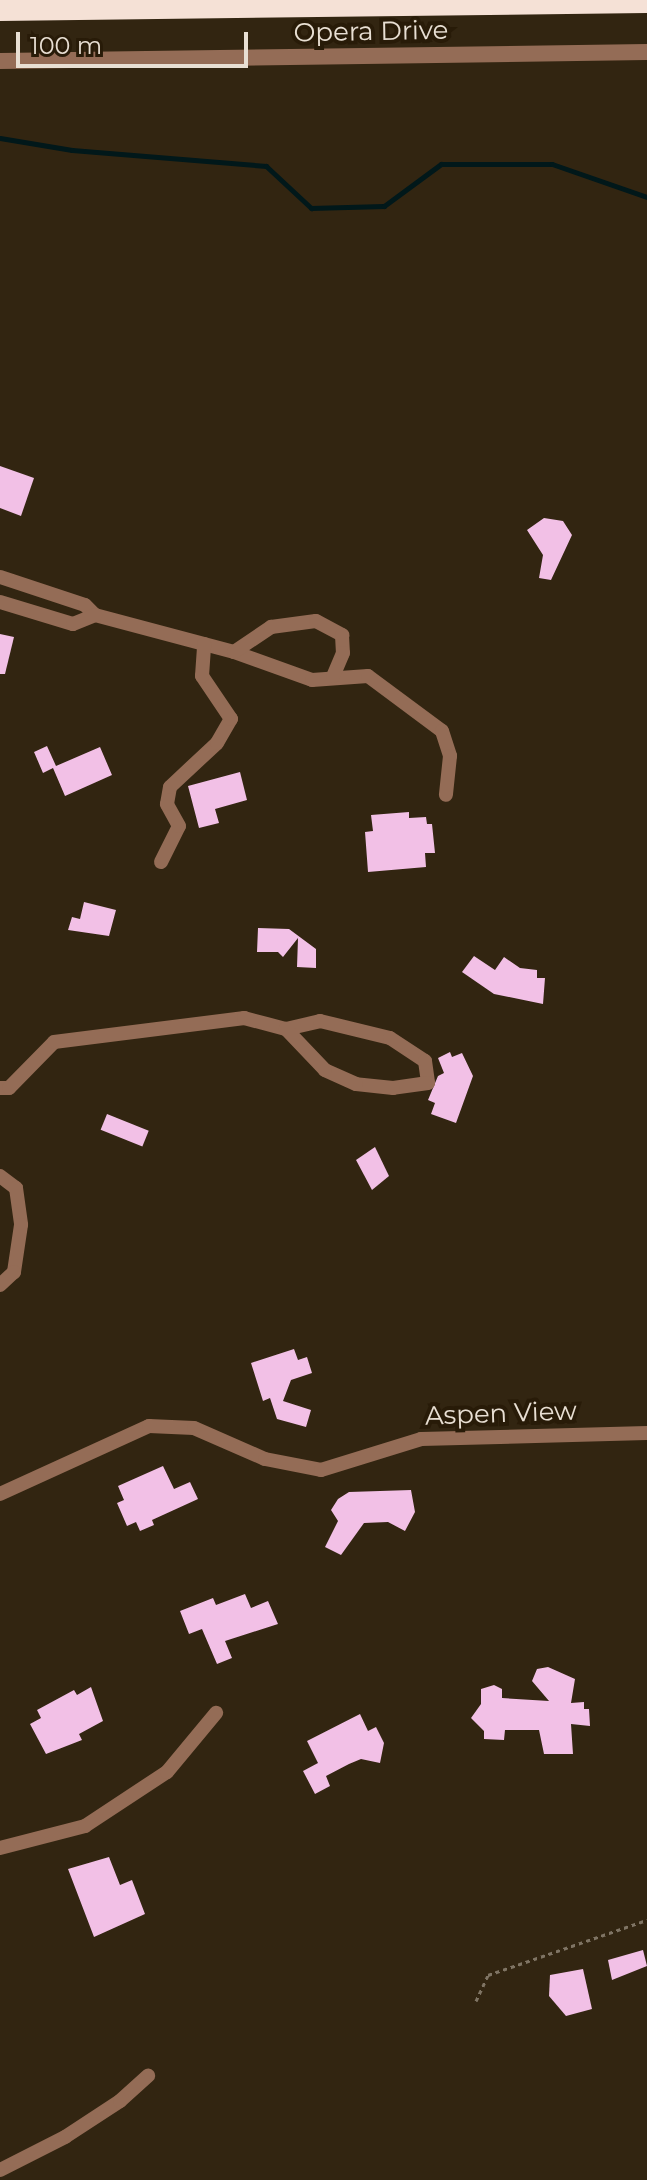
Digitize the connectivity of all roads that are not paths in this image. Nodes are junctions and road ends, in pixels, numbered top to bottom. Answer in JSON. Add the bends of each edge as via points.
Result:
{"nodes":[{"id":1,"x":647,"y":1,"type":"edge"},
{"id":2,"x":0,"y":9,"type":"edge"},
{"id":3,"x":647,"y":52,"type":"edge"},
{"id":4,"x":0,"y":61,"type":"edge"},
{"id":5,"x":0,"y":577,"type":"edge"},
{"id":6,"x":0,"y":602,"type":"edge"},
{"id":7,"x":95,"y":615,"type":"junction"},
{"id":8,"x":204,"y":644,"type":"junction"},
{"id":9,"x":234,"y":652,"type":"junction"},
{"id":10,"x":333,"y":676,"type":"junction"},
{"id":11,"x":446,"y":795,"type":"dead end"},
{"id":12,"x":161,"y":862,"type":"dead end"},
{"id":13,"x":286,"y":1029,"type":"junction"},
{"id":14,"x":0,"y":1088,"type":"edge"},
{"id":15,"x":0,"y":1176,"type":"edge"},
{"id":16,"x":0,"y":1285,"type":"edge"},
{"id":17,"x":647,"y":1433,"type":"edge"},
{"id":18,"x":0,"y":1494,"type":"edge"},
{"id":19,"x":216,"y":1713,"type":"dead end"},
{"id":20,"x":0,"y":1848,"type":"edge"},
{"id":21,"x":148,"y":2076,"type":"dead end"},
{"id":22,"x":0,"y":2170,"type":"edge"}],
"edges":[{"from":1,"to":2,"type":"highway"},
{"from":3,"to":4,"type":"street","name":"Opera Drive"},
{"from":5,"to":7,"type":"street","via":[[85,605]]},
{"from":6,"to":7,"type":"street","via":[[73,624]]},
{"from":7,"to":8,"type":"street"},
{"from":8,"to":9,"type":"street"},
{"from":8,"to":12,"type":"street","via":[[202,676],[231,719],[217,743],[170,787],[167,804],[179,826]]},
{"from":9,"to":10,"type":"street","via":[[312,680]]},
{"from":9,"to":10,"type":"street","via":[[271,627],[316,621],[342,635],[343,653]]},
{"from":10,"to":11,"type":"street","via":[[368,676],[442,731],[450,756]]},
{"from":13,"to":13,"type":"street","via":[[325,1070],[356,1084],[393,1088],[428,1083],[425,1061],[390,1038],[320,1021]]},
{"from":13,"to":14,"type":"street","via":[[244,1018],[54,1042],[9,1088]]},
{"from":15,"to":16,"type":"street","via":[[16,1188],[21,1225],[14,1272]]},
{"from":17,"to":18,"type":"street","name":"Aspen View","via":[[421,1439],[321,1470],[265,1459],[194,1428],[149,1426]]},
{"from":19,"to":20,"type":"street","via":[[167,1772],[85,1826]]},
{"from":21,"to":22,"type":"street","via":[[65,2137]]}]}
